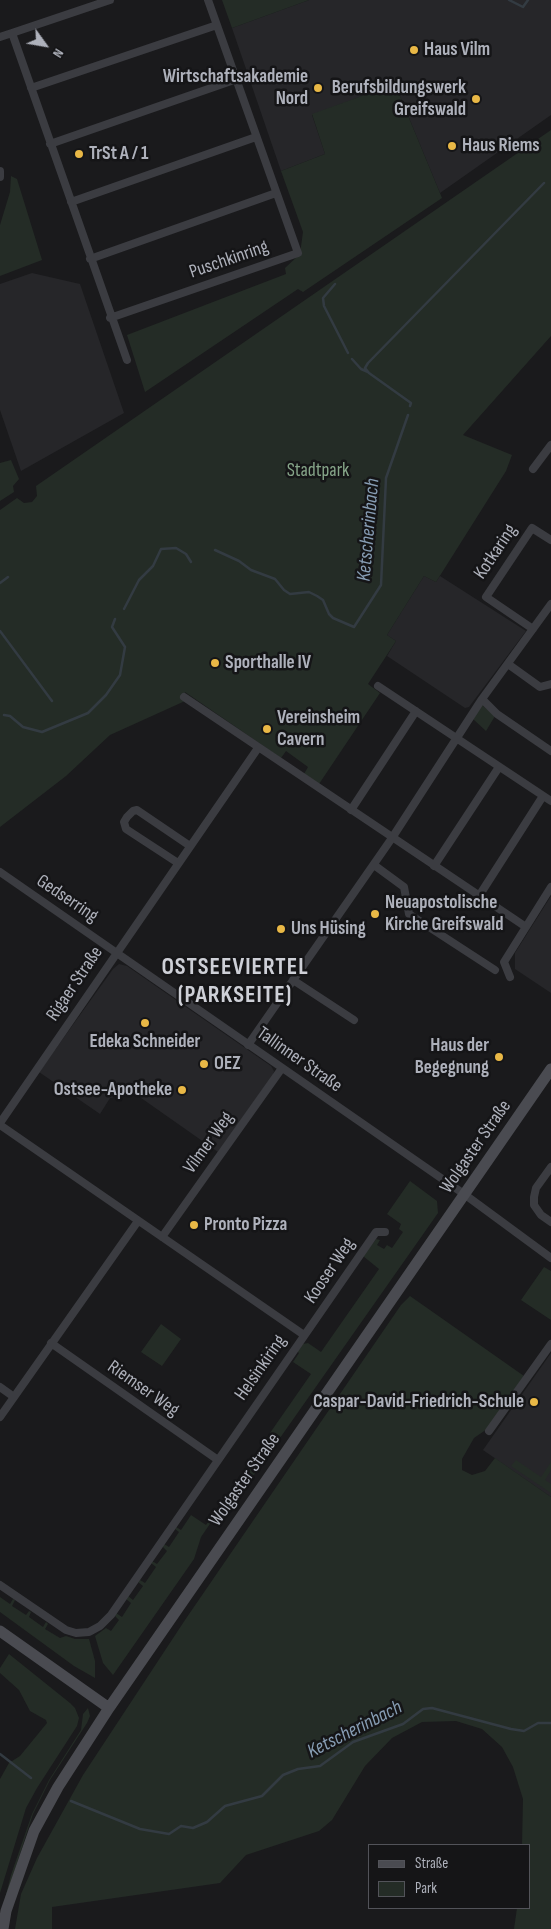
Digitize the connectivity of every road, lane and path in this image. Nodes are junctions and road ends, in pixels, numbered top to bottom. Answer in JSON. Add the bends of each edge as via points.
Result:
{"nodes":[{"id":1,"x":110,"y":0,"type":"edge"},
{"id":2,"x":208,"y":0,"type":"edge"},
{"id":3,"x":217,"y":25,"type":"junction"},
{"id":4,"x":12,"y":33,"type":"junction"},
{"id":5,"x":0,"y":37,"type":"edge"},
{"id":6,"x":236,"y":79,"type":"junction"},
{"id":7,"x":31,"y":88,"type":"junction"},
{"id":8,"x":256,"y":137,"type":"junction"},
{"id":9,"x":50,"y":144,"type":"junction"},
{"id":10,"x":0,"y":171,"type":"edge"},
{"id":11,"x":0,"y":177,"type":"edge"},
{"id":12,"x":276,"y":193,"type":"junction"},
{"id":13,"x":71,"y":202,"type":"junction"},
{"id":14,"x":90,"y":259,"type":"junction"},
{"id":15,"x":110,"y":318,"type":"junction"},
{"id":16,"x":127,"y":360,"type":"dead end"},
{"id":17,"x":551,"y":445,"type":"edge"},
{"id":18,"x":533,"y":469,"type":"dead end"},
{"id":19,"x":551,"y":540,"type":"edge"},
{"id":20,"x":551,"y":604,"type":"edge"},
{"id":21,"x":533,"y":629,"type":"junction"},
{"id":22,"x":508,"y":664,"type":"junction"},
{"id":23,"x":551,"y":684,"type":"edge"},
{"id":24,"x":378,"y":686,"type":"dead end"},
{"id":25,"x":184,"y":697,"type":"dead end"},
{"id":26,"x":482,"y":699,"type":"junction"},
{"id":27,"x":416,"y":711,"type":"junction"},
{"id":28,"x":456,"y":738,"type":"junction"},
{"id":29,"x":258,"y":748,"type":"junction"},
{"id":30,"x":551,"y":751,"type":"edge"},
{"id":31,"x":499,"y":766,"type":"junction"},
{"id":32,"x":543,"y":796,"type":"junction"},
{"id":33,"x":551,"y":801,"type":"edge"},
{"id":34,"x":351,"y":810,"type":"junction"},
{"id":35,"x":392,"y":838,"type":"junction"},
{"id":36,"x":190,"y":846,"type":"junction"},
{"id":37,"x":178,"y":864,"type":"junction"},
{"id":38,"x":374,"y":865,"type":"junction"},
{"id":39,"x":434,"y":866,"type":"junction"},
{"id":40,"x":0,"y":872,"type":"edge"},
{"id":41,"x":551,"y":887,"type":"edge"},
{"id":42,"x":479,"y":896,"type":"junction"},
{"id":43,"x":526,"y":927,"type":"junction"},
{"id":44,"x":116,"y":952,"type":"junction"},
{"id":45,"x":495,"y":970,"type":"dead end"},
{"id":46,"x":510,"y":977,"type":"dead end"},
{"id":47,"x":293,"y":980,"type":"junction"},
{"id":48,"x":354,"y":1020,"type":"dead end"},
{"id":49,"x":248,"y":1044,"type":"junction"},
{"id":50,"x":282,"y":1068,"type":"junction"},
{"id":51,"x":551,"y":1069,"type":"edge"},
{"id":52,"x":0,"y":1124,"type":"edge"},
{"id":53,"x":551,"y":1167,"type":"edge"},
{"id":54,"x":464,"y":1194,"type":"junction"},
{"id":55,"x":138,"y":1221,"type":"junction"},
{"id":56,"x":551,"y":1222,"type":"edge"},
{"id":57,"x":385,"y":1232,"type":"dead end"},
{"id":58,"x":162,"y":1237,"type":"junction"},
{"id":59,"x":551,"y":1258,"type":"edge"},
{"id":60,"x":304,"y":1336,"type":"junction"},
{"id":61,"x":51,"y":1344,"type":"junction"},
{"id":62,"x":551,"y":1344,"type":"edge"},
{"id":63,"x":0,"y":1387,"type":"edge"},
{"id":64,"x":14,"y":1397,"type":"junction"},
{"id":65,"x":0,"y":1417,"type":"edge"},
{"id":66,"x":489,"y":1431,"type":"dead end"},
{"id":67,"x":218,"y":1460,"type":"junction"},
{"id":68,"x":0,"y":1585,"type":"edge"},
{"id":69,"x":0,"y":1631,"type":"edge"},
{"id":70,"x":109,"y":1708,"type":"junction"},
{"id":71,"x":3,"y":1929,"type":"edge"}],
"edges":[{"from":1,"to":4,"type":"street"},
{"from":2,"to":3,"type":"street","name":"Puschkinring"},
{"from":3,"to":6,"type":"street","name":"Puschkinring"},
{"from":3,"to":7,"type":"street"},
{"from":4,"to":5,"type":"street"},
{"from":4,"to":7,"type":"street"},
{"from":6,"to":8,"type":"street","name":"Puschkinring"},
{"from":6,"to":9,"type":"street"},
{"from":7,"to":9,"type":"street"},
{"from":8,"to":12,"type":"street","name":"Puschkinring"},
{"from":8,"to":13,"type":"street"},
{"from":9,"to":13,"type":"street"},
{"from":10,"to":11,"type":"street"},
{"from":12,"to":14,"type":"street"},
{"from":12,"to":15,"type":"street","name":"Puschkinring","via":[[298,253]]},
{"from":13,"to":14,"type":"street"},
{"from":14,"to":15,"type":"street"},
{"from":15,"to":16,"type":"street"},
{"from":17,"to":18,"type":"street"},
{"from":19,"to":21,"type":"street","name":"Kotkaring","via":[[532,528],[486,597]]},
{"from":20,"to":21,"type":"street"},
{"from":21,"to":22,"type":"street"},
{"from":22,"to":23,"type":"street","via":[[540,687]]},
{"from":22,"to":26,"type":"street"},
{"from":24,"to":27,"type":"street"},
{"from":25,"to":29,"type":"street"},
{"from":26,"to":28,"type":"street"},
{"from":26,"to":30,"type":"street","via":[[497,714]]},
{"from":27,"to":28,"type":"street"},
{"from":27,"to":34,"type":"street"},
{"from":28,"to":31,"type":"street"},
{"from":28,"to":35,"type":"street"},
{"from":29,"to":34,"type":"street"},
{"from":29,"to":36,"type":"street","name":"Rigaer Straße"},
{"from":31,"to":32,"type":"street"},
{"from":31,"to":39,"type":"street"},
{"from":32,"to":33,"type":"street"},
{"from":32,"to":42,"type":"street"},
{"from":34,"to":35,"type":"street"},
{"from":35,"to":38,"type":"street"},
{"from":35,"to":39,"type":"street"},
{"from":36,"to":37,"type":"street","name":"Rigaer Straße"},
{"from":36,"to":37,"type":"street","via":[[137,810],[127,817],[124,822],[126,828]]},
{"from":37,"to":44,"type":"street","name":"Rigaer Straße"},
{"from":38,"to":45,"type":"street","via":[[404,886],[409,914]]},
{"from":38,"to":47,"type":"street"},
{"from":39,"to":42,"type":"street"},
{"from":40,"to":44,"type":"street","name":"Gedserring"},
{"from":41,"to":43,"type":"street"},
{"from":42,"to":43,"type":"street"},
{"from":43,"to":46,"type":"street","via":[[504,962]]},
{"from":44,"to":49,"type":"street","name":"Tallinner Straße"},
{"from":44,"to":52,"type":"street","name":"Rigaer Straße"},
{"from":47,"to":48,"type":"street"},
{"from":47,"to":49,"type":"street"},
{"from":49,"to":50,"type":"street","name":"Tallinner Straße"},
{"from":50,"to":54,"type":"street","name":"Tallinner Straße"},
{"from":50,"to":58,"type":"street","name":"Vilmer Weg"},
{"from":51,"to":54,"type":"main road","name":"Wolgaster Straße"},
{"from":52,"to":55,"type":"street","name":"Helsinkiring"},
{"from":53,"to":56,"type":"street","via":[[536,1188],[534,1205],[541,1216]]},
{"from":54,"to":59,"type":"street","name":"Tallinner Straße"},
{"from":54,"to":70,"type":"main road","name":"Wolgaster Straße"},
{"from":55,"to":58,"type":"street","name":"Helsinkiring"},
{"from":55,"to":61,"type":"street"},
{"from":57,"to":60,"type":"street","name":"Kooser Weg","via":[[376,1232]]},
{"from":58,"to":60,"type":"street","name":"Helsinkiring"},
{"from":60,"to":67,"type":"street","name":"Helsinkiring"},
{"from":61,"to":64,"type":"street"},
{"from":61,"to":67,"type":"street","name":"Riemser Weg"},
{"from":62,"to":66,"type":"street"},
{"from":63,"to":64,"type":"street"},
{"from":64,"to":65,"type":"street"},
{"from":67,"to":68,"type":"street","name":"Helsinkiring","via":[[100,1626],[89,1632],[66,1630]]},
{"from":69,"to":70,"type":"main road"},
{"from":70,"to":71,"type":"main road","name":"Wolgaster Straße","via":[[34,1831],[6,1911]]}]}
